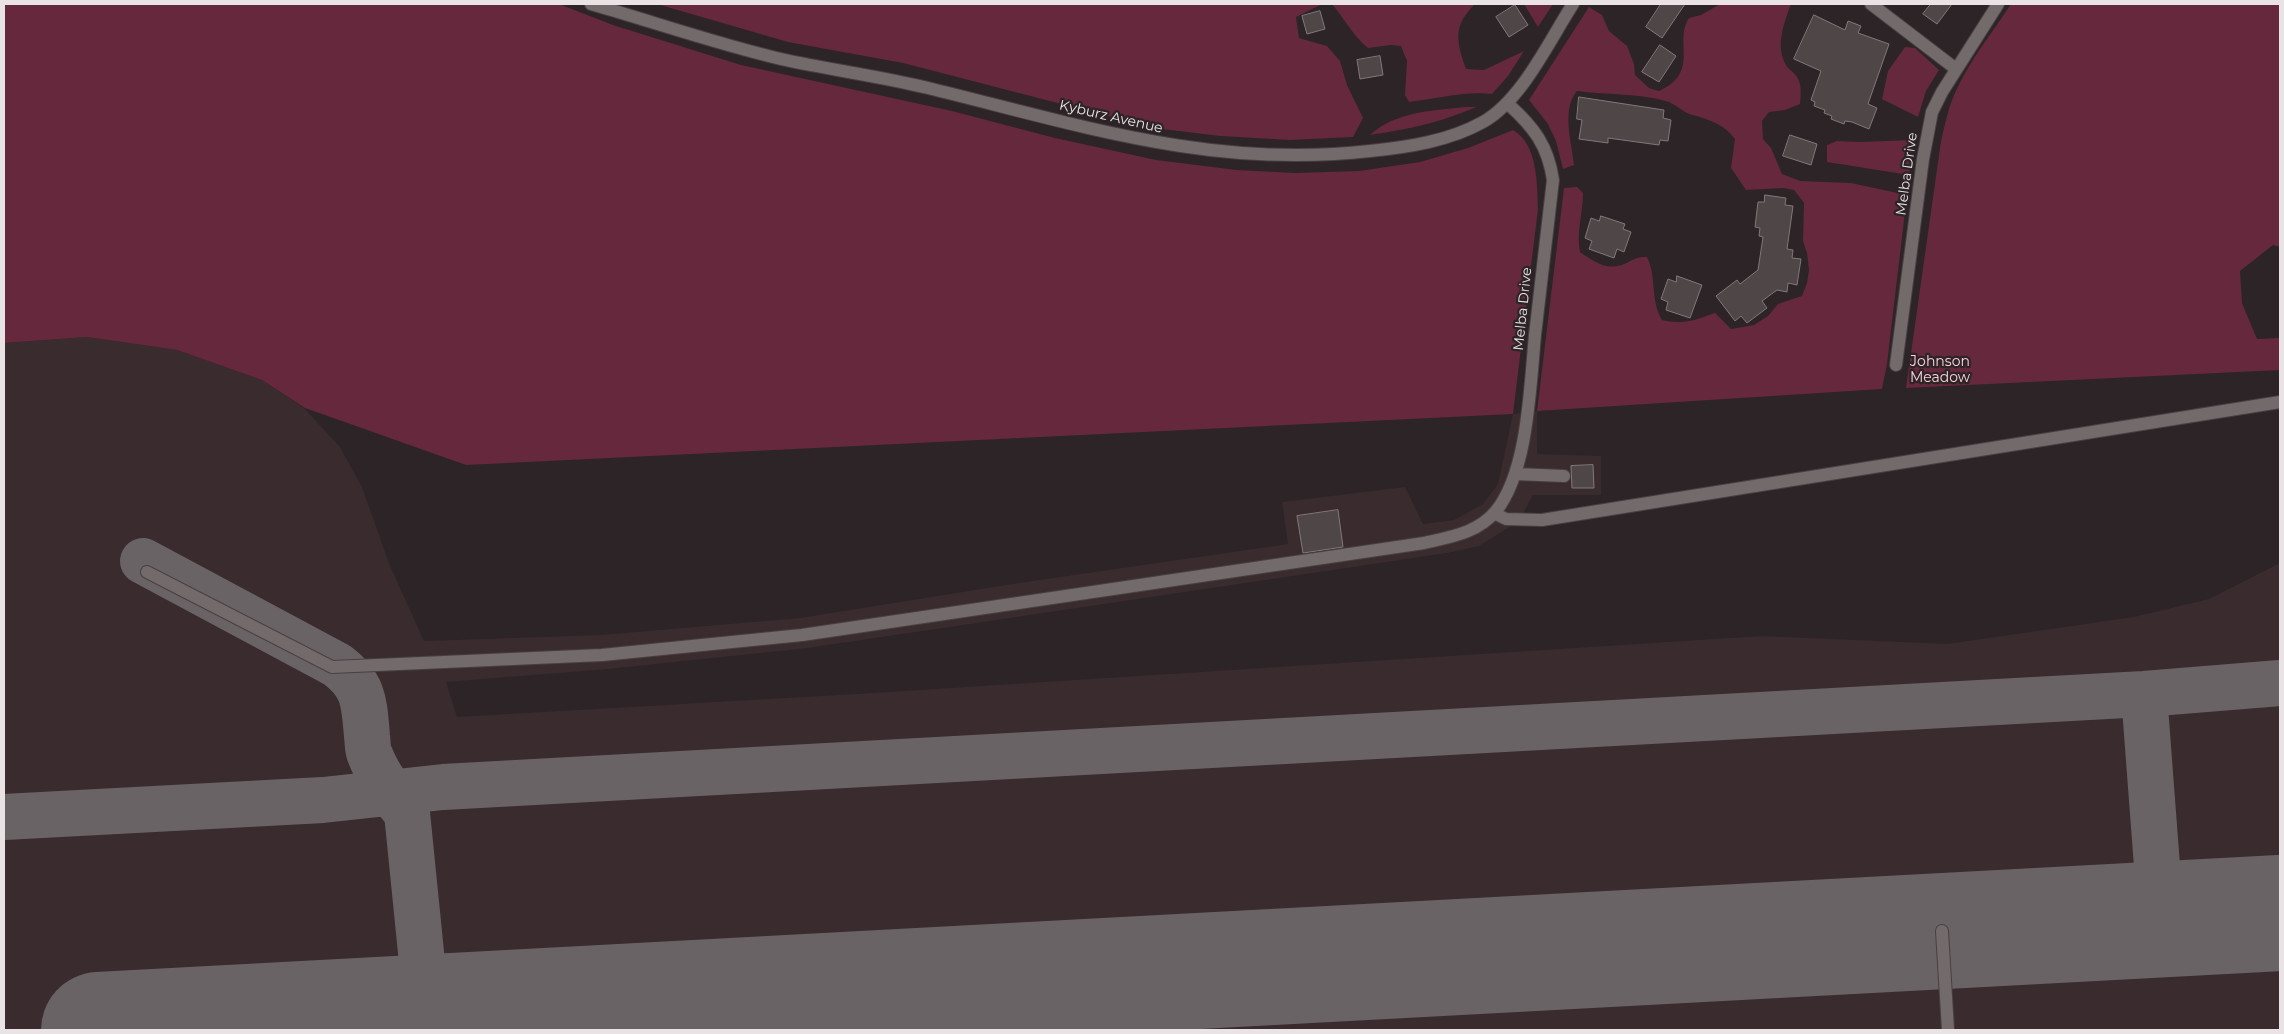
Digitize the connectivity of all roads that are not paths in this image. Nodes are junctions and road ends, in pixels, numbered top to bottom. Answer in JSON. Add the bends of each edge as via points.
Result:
{"nodes":[{"id":1,"x":591,"y":4,"type":"edge"},
{"id":2,"x":1573,"y":4,"type":"edge"},
{"id":3,"x":1872,"y":4,"type":"edge"},
{"id":4,"x":1998,"y":4,"type":"edge"},
{"id":5,"x":1956,"y":70,"type":"junction"},
{"id":6,"x":1508,"y":104,"type":"junction"},
{"id":7,"x":1896,"y":366,"type":"dead end"},
{"id":8,"x":2280,"y":402,"type":"edge"},
{"id":9,"x":1515,"y":474,"type":"junction"},
{"id":10,"x":1564,"y":476,"type":"dead end"},
{"id":11,"x":1494,"y":513,"type":"junction"},
{"id":12,"x":147,"y":572,"type":"dead end"},
{"id":13,"x":1942,"y":931,"type":"dead end"},
{"id":14,"x":1948,"y":1030,"type":"edge"}],
"edges":[{"from":1,"to":6,"type":"street","name":"Kyburz Avenue","via":[[783,59],[930,88],[1115,135],[1220,152],[1308,156],[1403,147],[1464,131]]},
{"from":2,"to":6,"type":"street","name":"Kyburz Avenue"},
{"from":3,"to":5,"type":"street"},
{"from":4,"to":5,"type":"street","name":"Melba Drive"},
{"from":5,"to":7,"type":"street","name":"Melba Drive","via":[[1932,112]]},
{"from":6,"to":9,"type":"street","name":"Melba Drive","via":[[1526,120],[1541,142],[1550,160],[1553,180],[1527,412]]},
{"from":8,"to":11,"type":"street","via":[[1542,520],[1506,519]]},
{"from":9,"to":10,"type":"street"},
{"from":9,"to":11,"type":"street","name":"Melba Drive","via":[[1509,493]]},
{"from":11,"to":12,"type":"street","name":"Melba Drive","via":[[1477,528],[1424,543],[802,635],[592,656],[332,667]]},
{"from":13,"to":14,"type":"street"}]}
